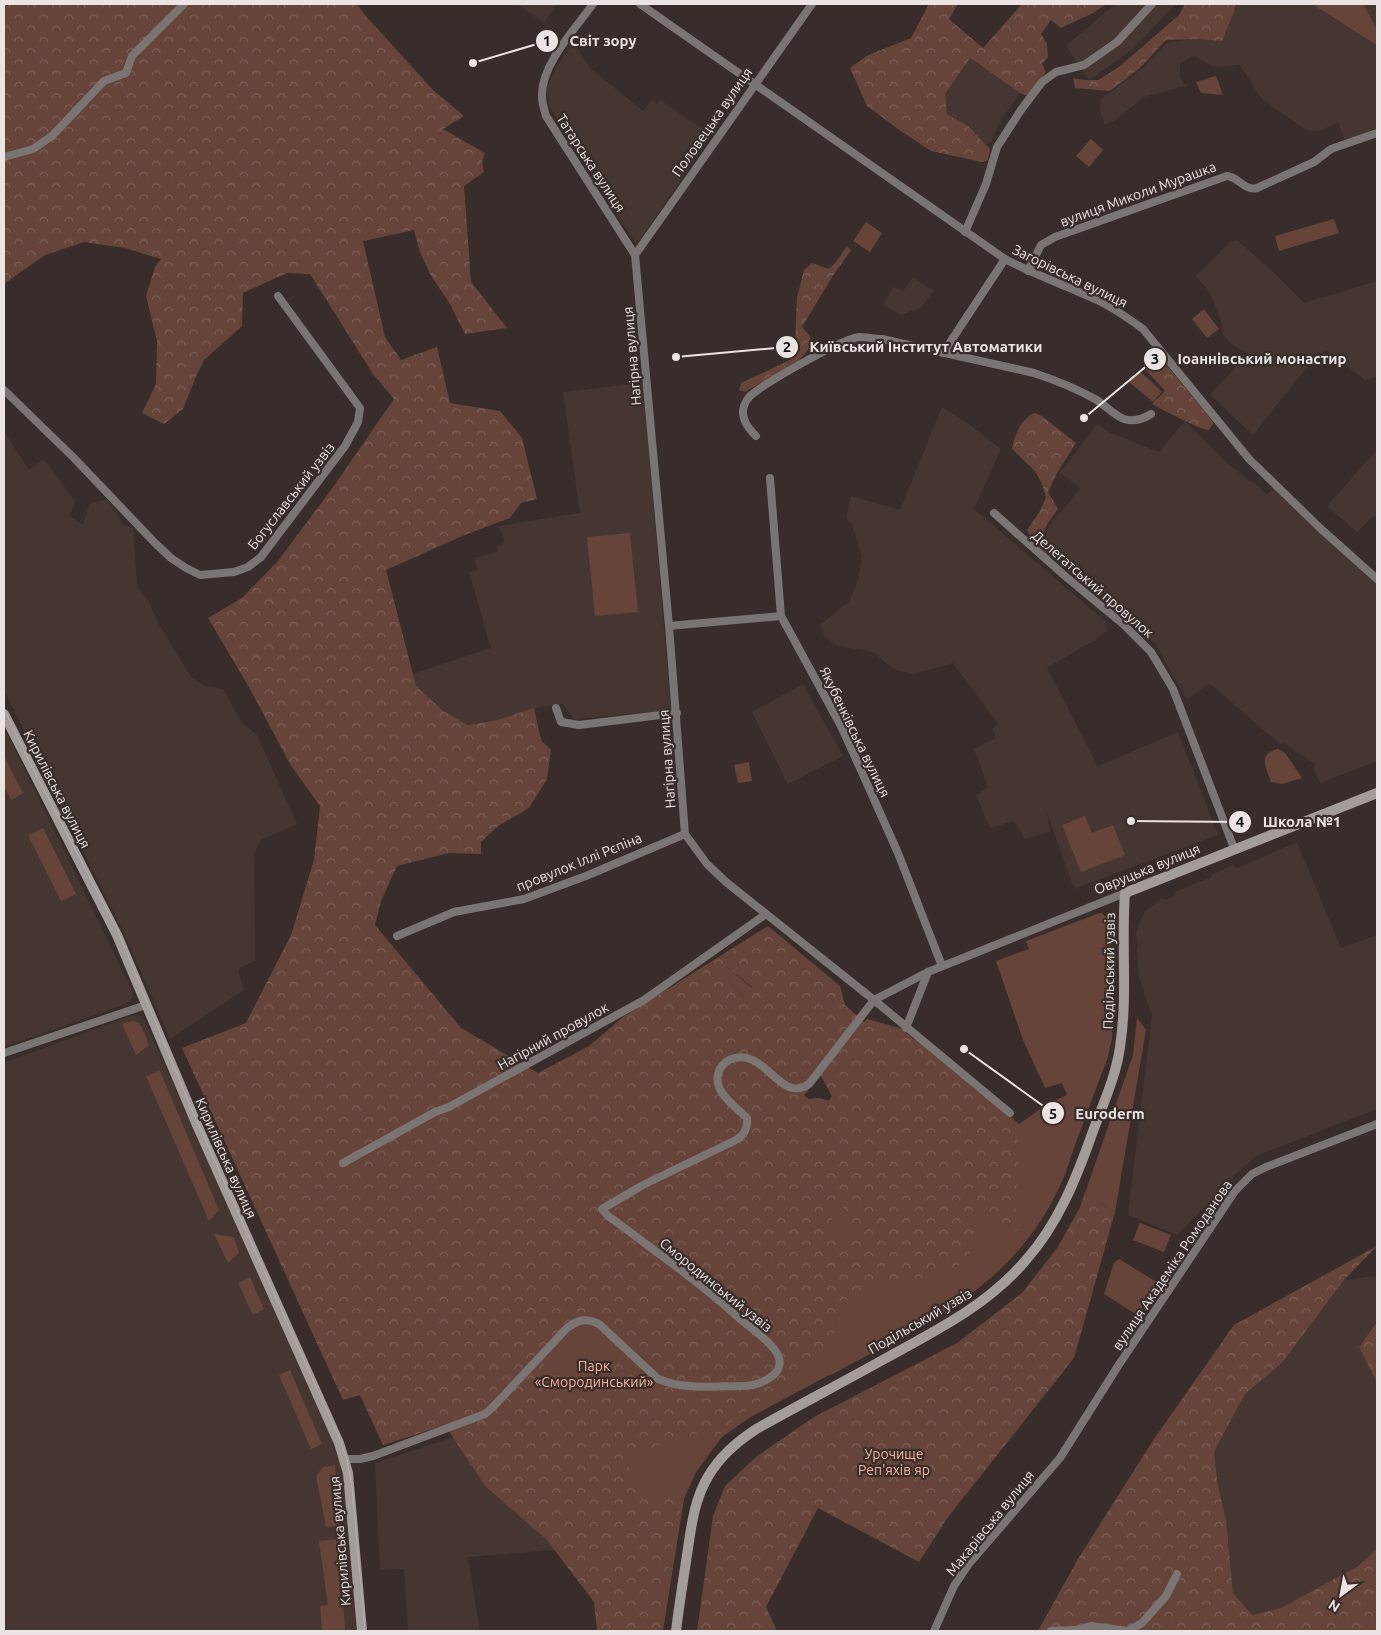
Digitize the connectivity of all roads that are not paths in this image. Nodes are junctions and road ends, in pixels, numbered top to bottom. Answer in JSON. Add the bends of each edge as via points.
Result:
{"nodes":[{"id":1,"x":184,"y":4,"type":"edge"},
{"id":2,"x":593,"y":4,"type":"edge"},
{"id":3,"x":640,"y":4,"type":"edge"},
{"id":4,"x":812,"y":4,"type":"edge"},
{"id":5,"x":1152,"y":4,"type":"edge"},
{"id":6,"x":754,"y":84,"type":"junction"},
{"id":7,"x":1377,"y":133,"type":"edge"},
{"id":8,"x":4,"y":157,"type":"edge"},
{"id":9,"x":965,"y":232,"type":"junction"},
{"id":10,"x":635,"y":255,"type":"junction"},
{"id":11,"x":1005,"y":259,"type":"junction"},
{"id":12,"x":1028,"y":271,"type":"junction"},
{"id":13,"x":278,"y":296,"type":"dead end"},
{"id":14,"x":943,"y":353,"type":"junction"},
{"id":15,"x":4,"y":390,"type":"edge"},
{"id":16,"x":1151,"y":414,"type":"dead end"},
{"id":17,"x":756,"y":436,"type":"dead end"},
{"id":18,"x":770,"y":478,"type":"dead end"},
{"id":19,"x":994,"y":513,"type":"dead end"},
{"id":20,"x":1377,"y":579,"type":"edge"},
{"id":21,"x":781,"y":616,"type":"junction"},
{"id":22,"x":669,"y":626,"type":"junction"},
{"id":23,"x":556,"y":708,"type":"dead end"},
{"id":24,"x":677,"y":713,"type":"junction"},
{"id":25,"x":4,"y":714,"type":"edge"},
{"id":26,"x":1377,"y":793,"type":"edge"},
{"id":27,"x":685,"y":834,"type":"junction"},
{"id":28,"x":1234,"y":848,"type":"junction"},
{"id":29,"x":1125,"y":893,"type":"junction"},
{"id":30,"x":766,"y":914,"type":"junction"},
{"id":31,"x":397,"y":936,"type":"dead end"},
{"id":32,"x":942,"y":966,"type":"junction"},
{"id":33,"x":928,"y":972,"type":"junction"},
{"id":34,"x":874,"y":1000,"type":"junction"},
{"id":35,"x":146,"y":1005,"type":"junction"},
{"id":36,"x":906,"y":1028,"type":"junction"},
{"id":37,"x":4,"y":1054,"type":"edge"},
{"id":38,"x":1010,"y":1113,"type":"dead end"},
{"id":39,"x":1377,"y":1124,"type":"edge"},
{"id":40,"x":343,"y":1163,"type":"dead end"},
{"id":41,"x":1075,"y":1435,"type":"joint"},
{"id":42,"x":345,"y":1459,"type":"junction"},
{"id":43,"x":1177,"y":1574,"type":"dead end"},
{"id":44,"x":362,"y":1631,"type":"edge"},
{"id":45,"x":676,"y":1631,"type":"edge"},
{"id":46,"x":934,"y":1631,"type":"edge"},
{"id":47,"x":1051,"y":1631,"type":"edge"}],
"edges":[{"from":1,"to":8,"type":"street","via":[[132,56],[126,73],[104,81],[52,136],[33,149]]},
{"from":2,"to":10,"type":"street","name":"Татарська вулиця","via":[[548,71],[543,105],[546,116]]},
{"from":3,"to":6,"type":"street","name":"Загорівська вулиця"},
{"from":4,"to":6,"type":"street","name":"Половецька вулиця"},
{"from":5,"to":9,"type":"street","via":[[1117,42],[1084,65],[1056,72],[1042,82],[998,147]]},
{"from":6,"to":9,"type":"street","name":"Загорівська вулиця"},
{"from":6,"to":10,"type":"street","name":"Половецька вулиця"},
{"from":7,"to":12,"type":"street","name":"вулиця Миколи Мурашка","via":[[1331,148],[1314,162],[1252,190],[1238,179],[1226,176],[1055,237],[1041,245]]},
{"from":9,"to":11,"type":"street","name":"Загорівська вулиця"},
{"from":10,"to":22,"type":"street","name":"Нагірна вулиця"},
{"from":11,"to":12,"type":"street","name":"Загорівська вулиця"},
{"from":11,"to":14,"type":"street"},
{"from":12,"to":20,"type":"street","name":"Загорівська вулиця","via":[[1098,300],[1143,329],[1249,459]]},
{"from":13,"to":15,"type":"street","name":"Богуславський узвіз","via":[[360,408],[360,415],[345,446],[261,557],[234,572],[200,575],[171,558]]},
{"from":14,"to":16,"type":"street","via":[[1054,380],[1125,419],[1143,419]]},
{"from":14,"to":17,"type":"street","via":[[882,339],[858,338],[842,343],[795,367],[751,396],[743,414],[747,426]]},
{"from":18,"to":21,"type":"street"},
{"from":19,"to":28,"type":"street","name":"Делегатський провулок","via":[[1151,652],[1173,689]]},
{"from":21,"to":22,"type":"street"},
{"from":21,"to":32,"type":"street","name":"Якубенківська вулиця","via":[[841,726],[898,853]]},
{"from":22,"to":24,"type":"street","name":"Нагірна вулиця"},
{"from":23,"to":24,"type":"street","via":[[561,722],[579,725]]},
{"from":24,"to":27,"type":"street","name":"Нагірна вулиця"},
{"from":25,"to":35,"type":"street","name":"Кирилівська вулиця","via":[[117,935]]},
{"from":26,"to":28,"type":"street","name":"Овруцька вулиця"},
{"from":27,"to":30,"type":"street","via":[[707,864]]},
{"from":27,"to":31,"type":"street","name":"провулок Іллі Рєпіна","via":[[524,899],[454,912]]},
{"from":28,"to":29,"type":"street","name":"Овруцька вулиця"},
{"from":29,"to":32,"type":"street","name":"Овруцька вулиця"},
{"from":29,"to":45,"type":"street","name":"Подільський узвіз","via":[[1124,1009],[1120,1051],[1085,1153],[1049,1230],[1007,1281],[979,1304],[947,1325],[758,1428],[722,1457],[709,1474],[693,1515]]},
{"from":30,"to":34,"type":"street"},
{"from":30,"to":40,"type":"street","name":"Нагірний провулок","via":[[644,1000]]},
{"from":32,"to":33,"type":"street","name":"Овруцька вулиця"},
{"from":33,"to":34,"type":"street","name":"Овруцька вулиця"},
{"from":33,"to":36,"type":"street"},
{"from":34,"to":36,"type":"street"},
{"from":34,"to":42,"type":"street","name":"Смородинський узвіз","via":[[803,1088],[787,1087],[748,1058],[724,1062],[717,1078],[719,1088],[747,1118],[744,1133],[734,1141],[643,1184],[602,1209],[774,1349],[779,1358],[778,1368],[772,1377],[754,1385],[669,1383],[658,1379],[599,1324],[582,1319],[566,1329],[485,1414],[373,1456]]},
{"from":35,"to":37,"type":"street"},
{"from":35,"to":42,"type":"street","name":"Кирилівська вулиця"},
{"from":36,"to":38,"type":"street"},
{"from":39,"to":41,"type":"street","name":"вулиця Академіка Ромоданова","via":[[1266,1167],[1244,1181],[1171,1286]]},
{"from":41,"to":46,"type":"street","name":"Макарівська вулиця","via":[[1060,1458],[968,1565],[954,1586]]},
{"from":42,"to":44,"type":"street","name":"Кирилівська вулиця"},
{"from":43,"to":47,"type":"street","via":[[1166,1596],[1142,1622],[1128,1631],[1091,1626]]}]}
